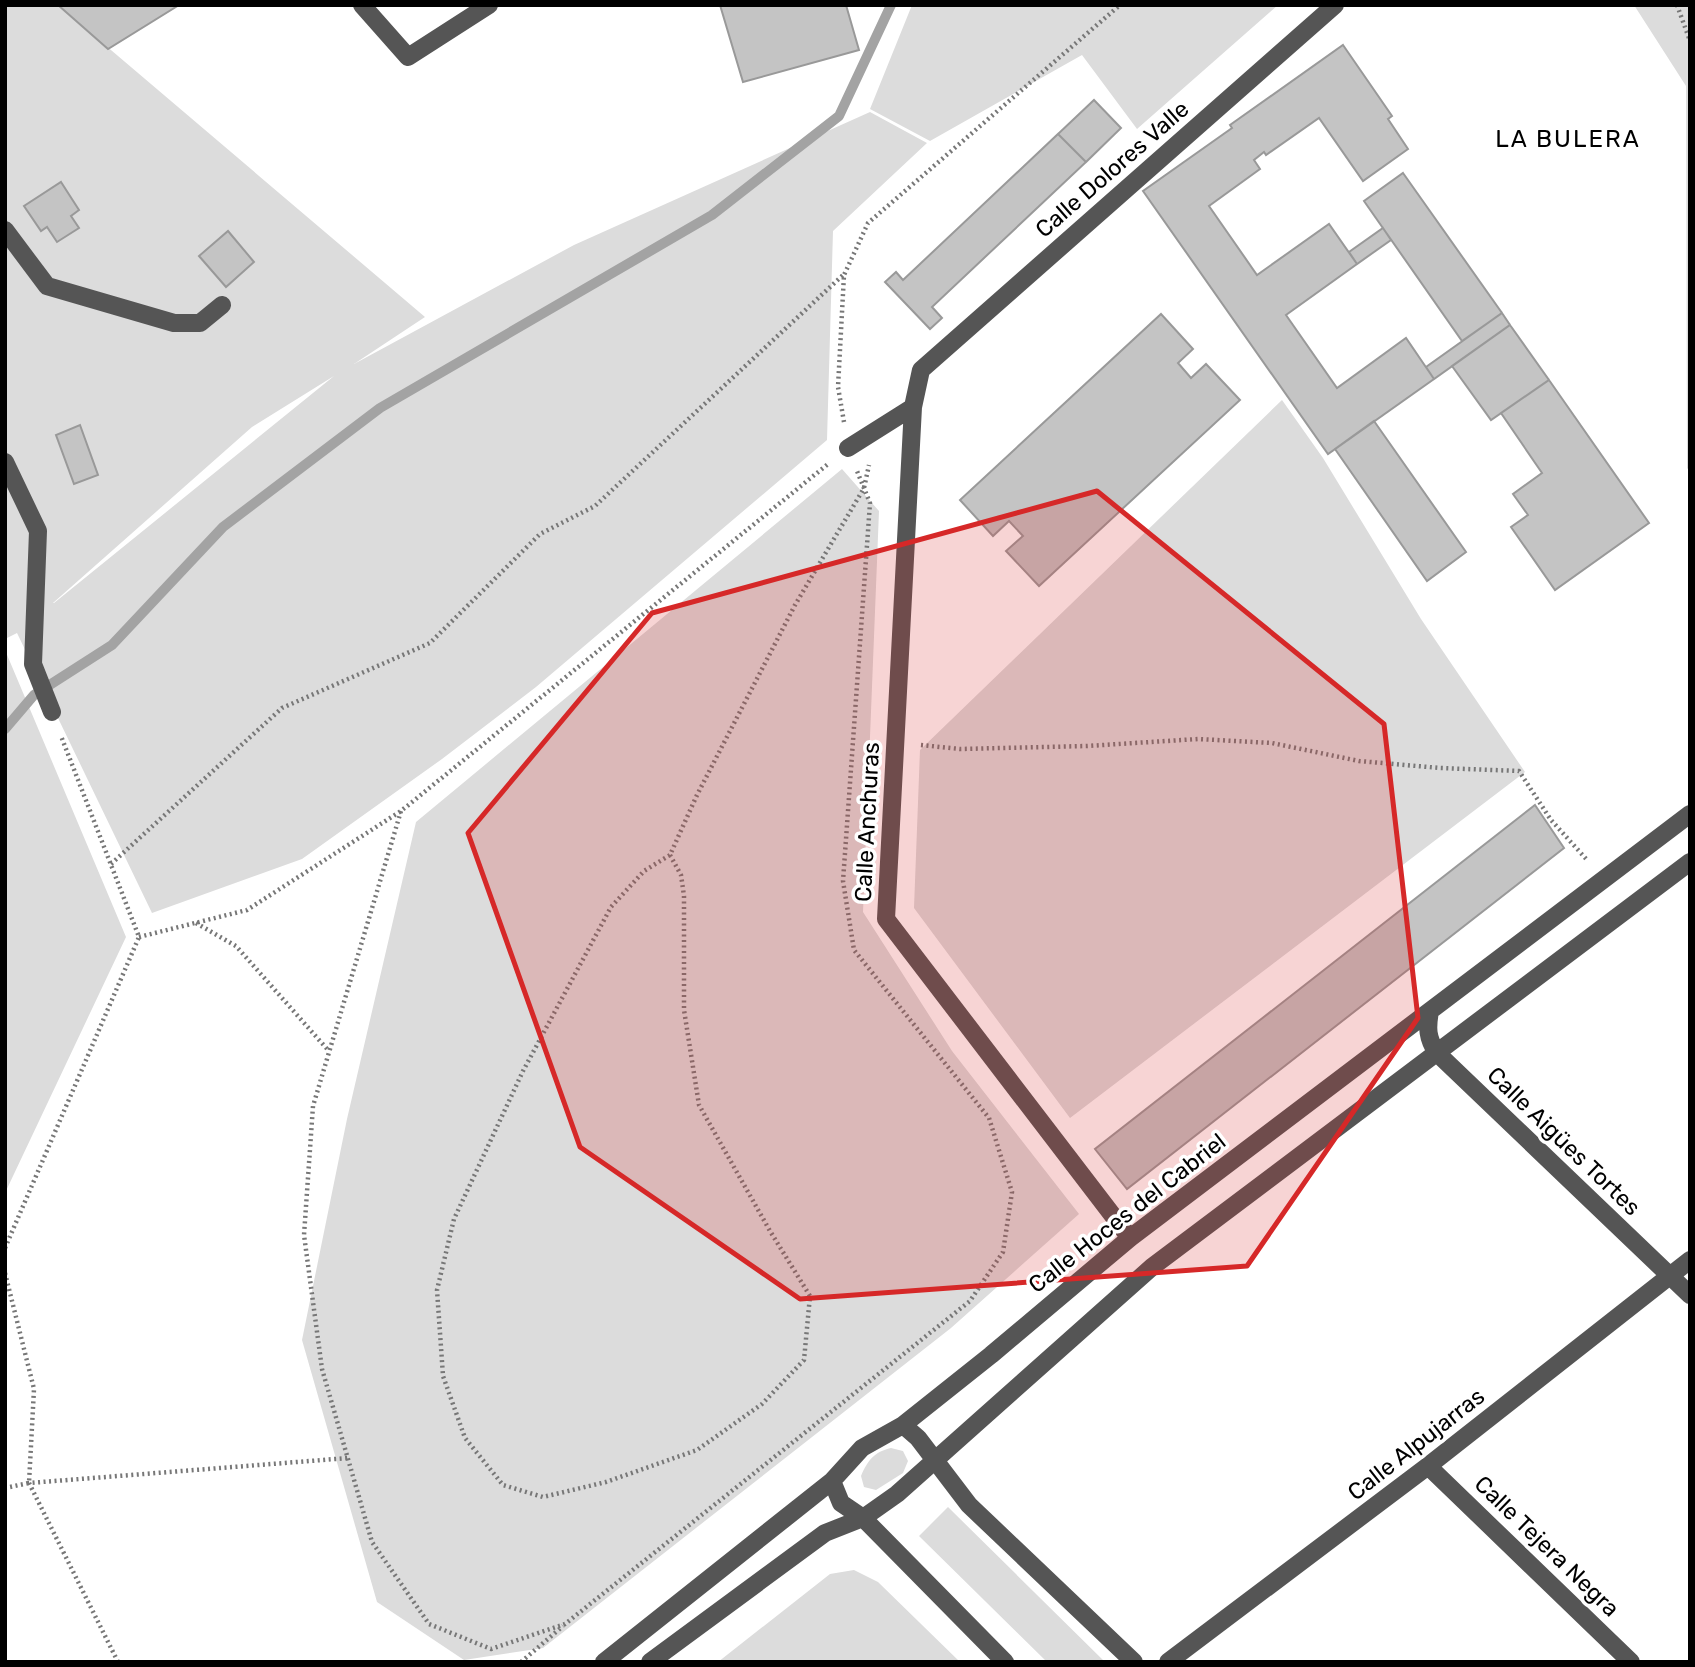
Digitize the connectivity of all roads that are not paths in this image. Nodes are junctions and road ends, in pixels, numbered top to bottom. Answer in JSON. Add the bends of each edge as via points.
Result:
{"nodes":[{"id":1,"x":362,"y":5,"type":"edge"},
{"id":2,"x":489,"y":5,"type":"edge"},
{"id":3,"x":1335,"y":5,"type":"edge"},
{"id":4,"x":5,"y":230,"type":"edge"},
{"id":5,"x":222,"y":305,"type":"dead end"},
{"id":6,"x":921,"y":370,"type":"joint"},
{"id":7,"x":913,"y":407,"type":"junction"},
{"id":8,"x":848,"y":448,"type":"road end"},
{"id":9,"x":5,"y":462,"type":"edge"},
{"id":10,"x":52,"y":712,"type":"road end"},
{"id":11,"x":1690,"y":814,"type":"edge"},
{"id":12,"x":1690,"y":862,"type":"edge"},
{"id":13,"x":1430,"y":1011,"type":"junction"},
{"id":14,"x":1437,"y":1053,"type":"junction"},
{"id":15,"x":1130,"y":1238,"type":"junction"},
{"id":16,"x":1690,"y":1260,"type":"edge"},
{"id":17,"x":1670,"y":1276,"type":"junction"},
{"id":18,"x":1690,"y":1295,"type":"edge"},
{"id":19,"x":902,"y":1425,"type":"junction"},
{"id":20,"x":935,"y":1461,"type":"junction"},
{"id":21,"x":1429,"y":1466,"type":"junction"},
{"id":22,"x":831,"y":1481,"type":"junction"},
{"id":23,"x":863,"y":1518,"type":"junction"},
{"id":24,"x":604,"y":1662,"type":"edge"},
{"id":25,"x":649,"y":1662,"type":"edge"},
{"id":26,"x":1005,"y":1662,"type":"edge"},
{"id":27,"x":1134,"y":1662,"type":"edge"},
{"id":28,"x":1168,"y":1662,"type":"edge"},
{"id":29,"x":1630,"y":1662,"type":"edge"}],
"edges":[{"from":1,"to":2,"type":"street","via":[[408,57]]},
{"from":3,"to":6,"type":"street","name":"Calle Dolores Valle"},
{"from":4,"to":5,"type":"street","via":[[47,286],[174,323],[200,323]]},
{"from":6,"to":7,"type":"street","name":"Calle Anchuras"},
{"from":7,"to":8,"type":"street"},
{"from":7,"to":15,"type":"street","name":"Calle Anchuras","via":[[886,919]]},
{"from":9,"to":10,"type":"street","via":[[38,531],[33,664]]},
{"from":11,"to":13,"type":"street","name":"Calle Hoces del Cabriel"},
{"from":12,"to":14,"type":"street"},
{"from":13,"to":14,"type":"street","via":[[1429,1041]]},
{"from":13,"to":15,"type":"street","name":"Calle Hoces del Cabriel"},
{"from":14,"to":17,"type":"street","name":"Calle Aigües Tortes"},
{"from":14,"to":20,"type":"street","via":[[1152,1267]]},
{"from":15,"to":19,"type":"street","name":"Calle Hoces del Cabriel"},
{"from":16,"to":17,"type":"street","name":"Calle Alpujarras"},
{"from":17,"to":18,"type":"street","name":"Calle Aigües Tortes"},
{"from":17,"to":21,"type":"street","name":"Calle Alpujarras"},
{"from":19,"to":20,"type":"street","via":[[919,1438]]},
{"from":19,"to":22,"type":"street","name":"Calle Hoces del Cabriel","via":[[862,1448]]},
{"from":20,"to":23,"type":"street"},
{"from":20,"to":27,"type":"street","via":[[969,1506]]},
{"from":21,"to":28,"type":"street","name":"Calle Alpujarras"},
{"from":21,"to":29,"type":"street","name":"Calle Tejera Negra"},
{"from":22,"to":23,"type":"street","via":[[841,1503]]},
{"from":22,"to":24,"type":"street","name":"Calle Hoces del Cabriel"},
{"from":23,"to":25,"type":"street","via":[[825,1533]]},
{"from":23,"to":26,"type":"street"}]}
